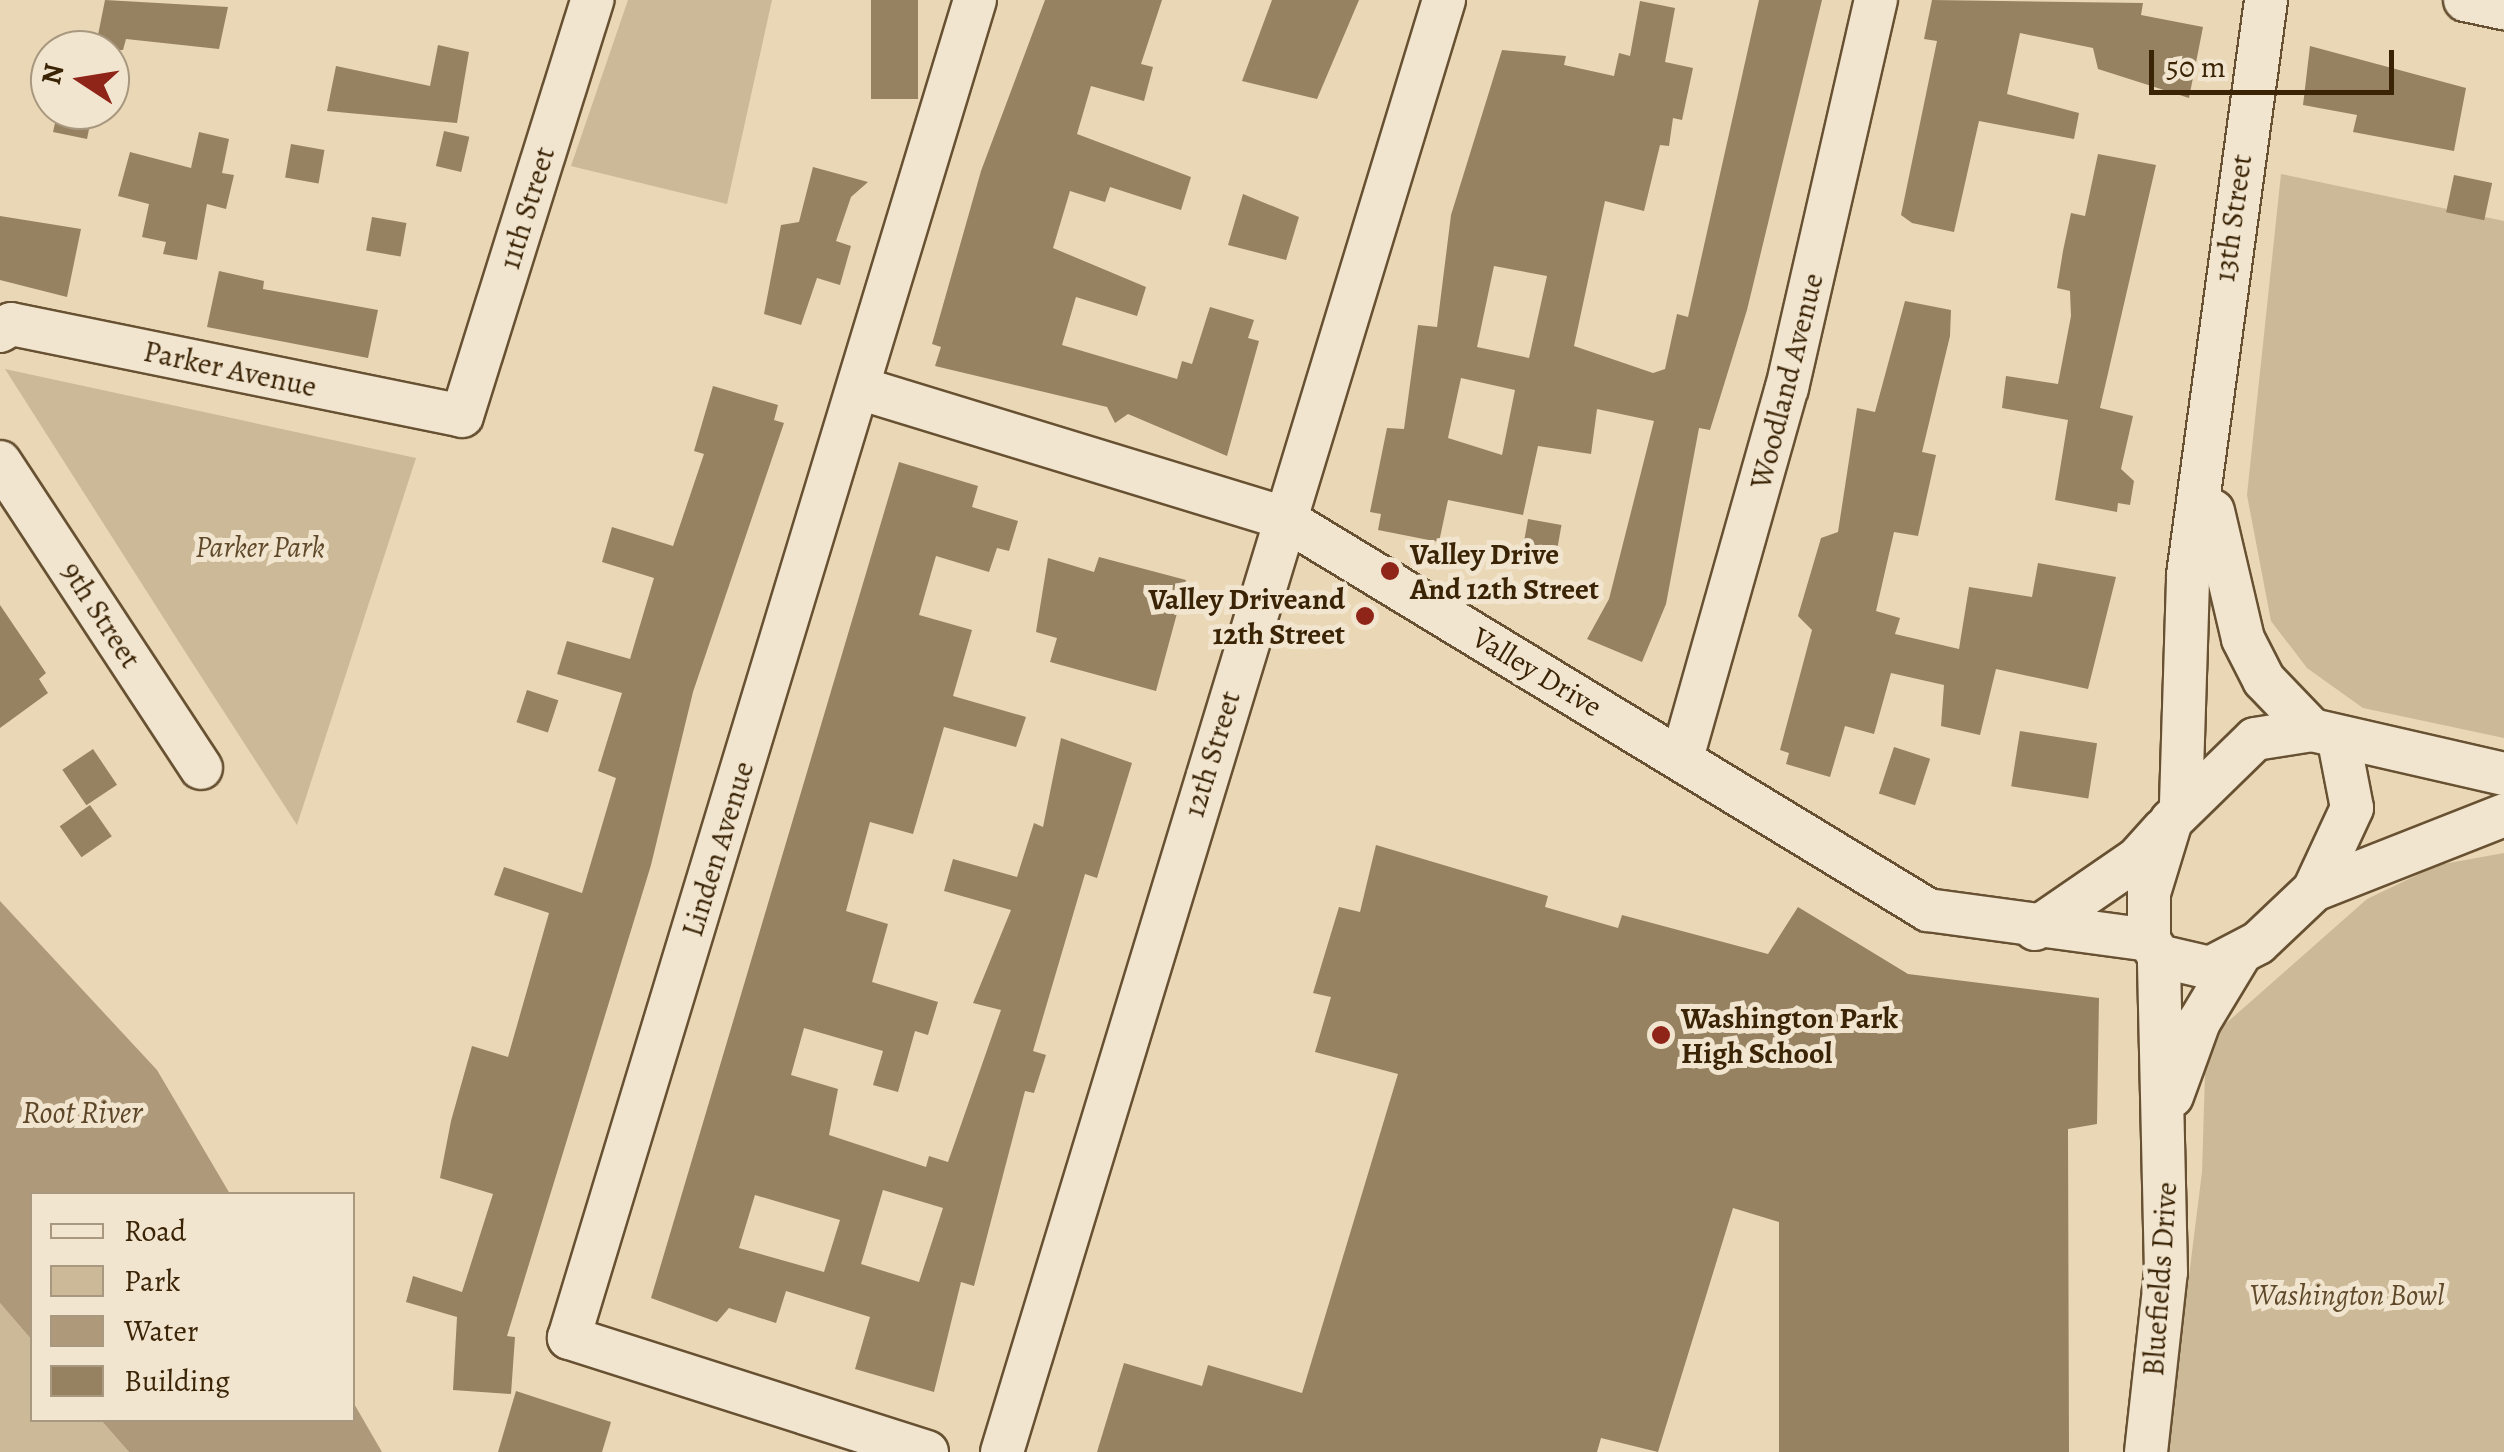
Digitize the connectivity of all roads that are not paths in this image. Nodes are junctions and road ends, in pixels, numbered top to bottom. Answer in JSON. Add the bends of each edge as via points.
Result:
{"nodes":[{"id":1,"x":592,"y":0,"type":"edge"},
{"id":2,"x":975,"y":0,"type":"edge"},
{"id":3,"x":1444,"y":0,"type":"edge"},
{"id":4,"x":1876,"y":0,"type":"edge"},
{"id":5,"x":2266,"y":0,"type":"edge"},
{"id":6,"x":2465,"y":0,"type":"edge"},
{"id":7,"x":2504,"y":8,"type":"edge"},
{"id":8,"x":0,"y":332,"type":"edge"},
{"id":9,"x":858,"y":388,"type":"junction"},
{"id":10,"x":462,"y":416,"type":"joint"},
{"id":11,"x":2204,"y":436,"type":"junction"},
{"id":12,"x":0,"y":462,"type":"edge"},
{"id":13,"x":1283,"y":518,"type":"junction"},
{"id":14,"x":2326,"y":736,"type":"junction"},
{"id":15,"x":1682,"y":758,"type":"junction"},
{"id":16,"x":201,"y":768,"type":"dead end"},
{"id":17,"x":2504,"y":774,"type":"edge"},
{"id":18,"x":2176,"y":812,"type":"junction"},
{"id":19,"x":2504,"y":815,"type":"edge"},
{"id":20,"x":2314,"y":890,"type":"junction"},
{"id":21,"x":2035,"y":929,"type":"junction"},
{"id":22,"x":2154,"y":948,"type":"junction"},
{"id":23,"x":2240,"y":954,"type":"junction"},
{"id":24,"x":2169,"y":1106,"type":"junction"},
{"id":25,"x":927,"y":1452,"type":"edge"},
{"id":26,"x":1002,"y":1452,"type":"edge"},
{"id":27,"x":2146,"y":1452,"type":"edge"}],
"edges":[{"from":1,"to":10,"type":"street","name":"11th Street"},
{"from":2,"to":9,"type":"street","name":"Linden Avenue"},
{"from":3,"to":13,"type":"street","name":"12th Street"},
{"from":4,"to":15,"type":"street","name":"Woodland Avenue","via":[[1773,441]]},
{"from":5,"to":11,"type":"street","name":"13th Street"},
{"from":6,"to":7,"type":"street"},
{"from":8,"to":10,"type":"street","name":"Parker Avenue","via":[[11,324]]},
{"from":9,"to":13,"type":"street","name":"Valley Drive"},
{"from":9,"to":25,"type":"street","name":"Linden Avenue","via":[[569,1338]]},
{"from":11,"to":14,"type":"street","name":"13th Street","via":[[2219,563],[2243,639],[2264,680]]},
{"from":11,"to":18,"type":"street","name":"13th Street"},
{"from":12,"to":16,"type":"street","name":"9th Street"},
{"from":13,"to":15,"type":"street","name":"Valley Drive"},
{"from":13,"to":26,"type":"street","name":"12th Street"},
{"from":14,"to":17,"type":"street"},
{"from":14,"to":18,"type":"street","via":[[2255,739]]},
{"from":14,"to":20,"type":"street","via":[[2352,808]]},
{"from":15,"to":21,"type":"street","name":"Valley Drive","via":[[1928,910]]},
{"from":18,"to":21,"type":"street","via":[[2137,859]]},
{"from":18,"to":22,"type":"street","name":"13th Street","via":[[2148,893]]},
{"from":19,"to":20,"type":"street"},
{"from":20,"to":23,"type":"street"},
{"from":21,"to":22,"type":"street","name":"Valley Drive"},
{"from":22,"to":23,"type":"street","name":"Valley Drive","via":[[2193,969]]},
{"from":22,"to":24,"type":"street","name":"Bluefields Drive"},
{"from":23,"to":24,"type":"street","name":"Bluefields Drive","via":[[2199,1022]]},
{"from":24,"to":27,"type":"street","name":"Bluefields Drive","via":[[2166,1272]]}]}
